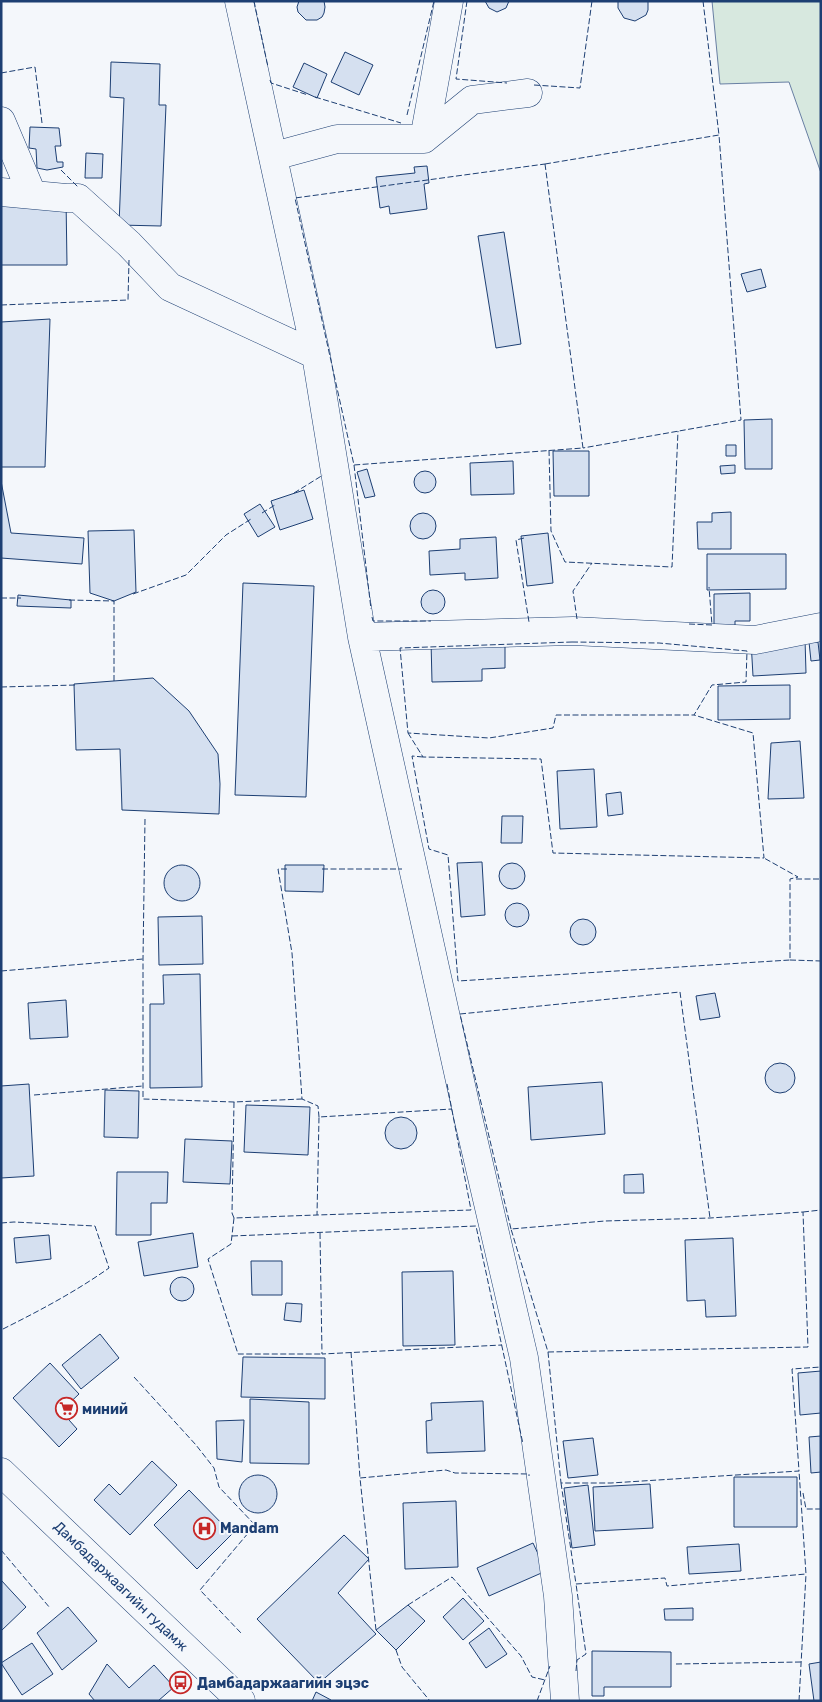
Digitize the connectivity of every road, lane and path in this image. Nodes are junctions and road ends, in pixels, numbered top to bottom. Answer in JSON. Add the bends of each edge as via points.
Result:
{"nodes":[{"id":1,"x":239,"y":1,"type":"edge"},
{"id":2,"x":449,"y":1,"type":"edge"},
{"id":3,"x":528,"y":93,"type":"dead end"},
{"id":4,"x":1,"y":120,"type":"edge"},
{"id":5,"x":424,"y":139,"type":"junction"},
{"id":6,"x":274,"y":156,"type":"junction"},
{"id":7,"x":1,"y":192,"type":"edge"},
{"id":8,"x":32,"y":194,"type":"junction"},
{"id":9,"x":316,"y":355,"type":"junction"},
{"id":10,"x":821,"y":627,"type":"edge"},
{"id":11,"x":362,"y":637,"type":"junction"},
{"id":12,"x":1,"y":1472,"type":"edge"},
{"id":13,"x":242,"y":1701,"type":"edge"},
{"id":14,"x":565,"y":1701,"type":"edge"}],
"edges":[{"from":1,"to":6,"type":"street"},
{"from":2,"to":5,"type":"street"},
{"from":3,"to":5,"type":"street","via":[[472,100]]},
{"from":4,"to":8,"type":"street"},
{"from":5,"to":6,"type":"street","via":[[337,139]]},
{"from":6,"to":9,"type":"street"},
{"from":7,"to":8,"type":"street"},
{"from":8,"to":9,"type":"street","via":[[78,198],[170,287]]},
{"from":9,"to":11,"type":"street"},
{"from":10,"to":11,"type":"street","via":[[755,640],[573,630]]},
{"from":11,"to":14,"type":"street","via":[[524,1358],[558,1596]]},
{"from":12,"to":13,"type":"street","name":"Дамбадаржаагийн гудамж"}]}
